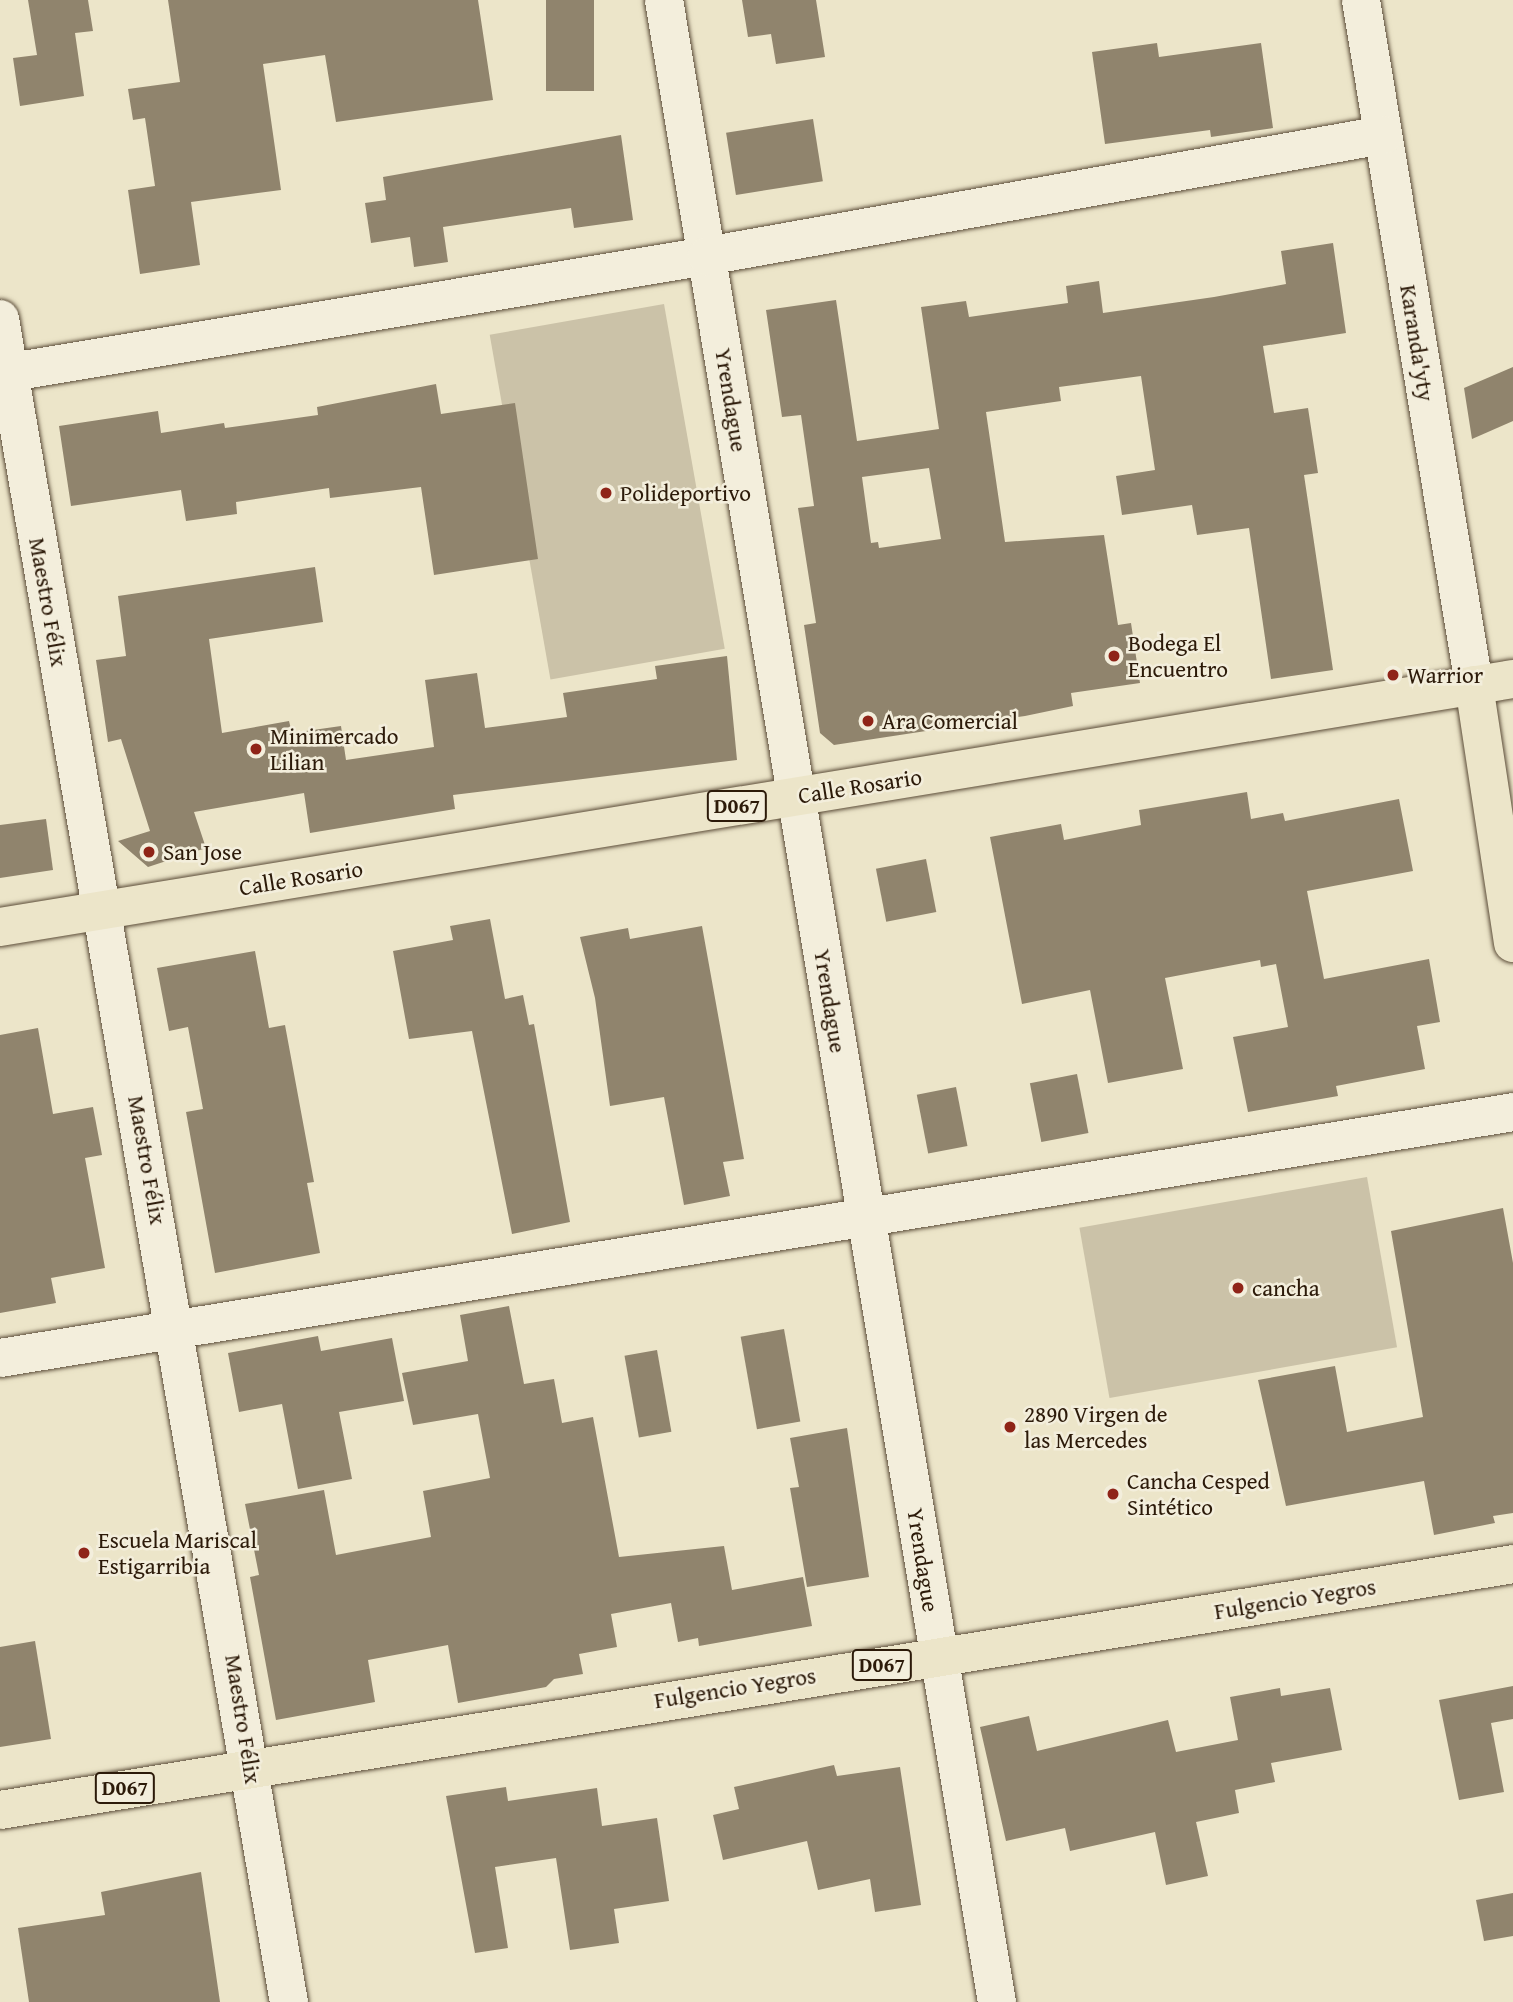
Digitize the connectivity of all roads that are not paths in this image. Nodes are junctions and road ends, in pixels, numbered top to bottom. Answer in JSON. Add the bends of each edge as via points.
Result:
{"nodes":[{"id":1,"x":664,"y":0,"type":"edge"},
{"id":2,"x":1361,"y":0,"type":"edge"},
{"id":3,"x":1383,"y":135,"type":"junction"},
{"id":4,"x":707,"y":256,"type":"junction"},
{"id":5,"x":0,"y":319,"type":"edge"},
{"id":6,"x":4,"y":373,"type":"edge"},
{"id":7,"x":1513,"y":679,"type":"edge"},
{"id":8,"x":1474,"y":685,"type":"junction"},
{"id":9,"x":796,"y":797,"type":"junction"},
{"id":10,"x":101,"y":910,"type":"junction"},
{"id":11,"x":0,"y":927,"type":"edge"},
{"id":12,"x":1513,"y":943,"type":"edge"},
{"id":13,"x":1513,"y":1112,"type":"edge"},
{"id":14,"x":866,"y":1218,"type":"junction"},
{"id":15,"x":178,"y":1330,"type":"junction"},
{"id":16,"x":0,"y":1357,"type":"edge"},
{"id":17,"x":1513,"y":1564,"type":"edge"},
{"id":18,"x":939,"y":1656,"type":"junction"},
{"id":19,"x":250,"y":1766,"type":"junction"},
{"id":20,"x":0,"y":1810,"type":"edge"},
{"id":21,"x":289,"y":2002,"type":"edge"},
{"id":22,"x":997,"y":2002,"type":"edge"}],
"edges":[{"from":1,"to":4,"type":"street","name":"Yrendague"},
{"from":2,"to":3,"type":"street","name":"Karanda'yty"},
{"from":3,"to":4,"type":"street"},
{"from":3,"to":8,"type":"street","name":"Karanda'yty"},
{"from":4,"to":6,"type":"street"},
{"from":4,"to":9,"type":"street","name":"Yrendague"},
{"from":5,"to":6,"type":"street","name":"Maestro Félix"},
{"from":6,"to":10,"type":"street","name":"Maestro Félix"},
{"from":7,"to":8,"type":"main road","name":"Calle Rosario","number":"D067"},
{"from":8,"to":9,"type":"main road","name":"Calle Rosario","number":"D067"},
{"from":8,"to":12,"type":"main road"},
{"from":9,"to":10,"type":"main road","name":"Calle Rosario","number":"D067"},
{"from":9,"to":14,"type":"street","name":"Yrendague"},
{"from":10,"to":11,"type":"main road","name":"Calle Rosario","number":"D067"},
{"from":10,"to":15,"type":"street","name":"Maestro Félix"},
{"from":13,"to":14,"type":"street"},
{"from":14,"to":15,"type":"street"},
{"from":14,"to":18,"type":"street","name":"Yrendague"},
{"from":15,"to":16,"type":"street"},
{"from":15,"to":19,"type":"street","name":"Maestro Félix"},
{"from":17,"to":18,"type":"main road","name":"Fulgencio Yegros","number":"D067"},
{"from":18,"to":19,"type":"main road","name":"Fulgencio Yegros","number":"D067"},
{"from":18,"to":22,"type":"street","name":"Yrendague"},
{"from":19,"to":20,"type":"main road","name":"Fulgencio Yegros","number":"D067"},
{"from":19,"to":21,"type":"street","name":"Maestro Félix"}]}
